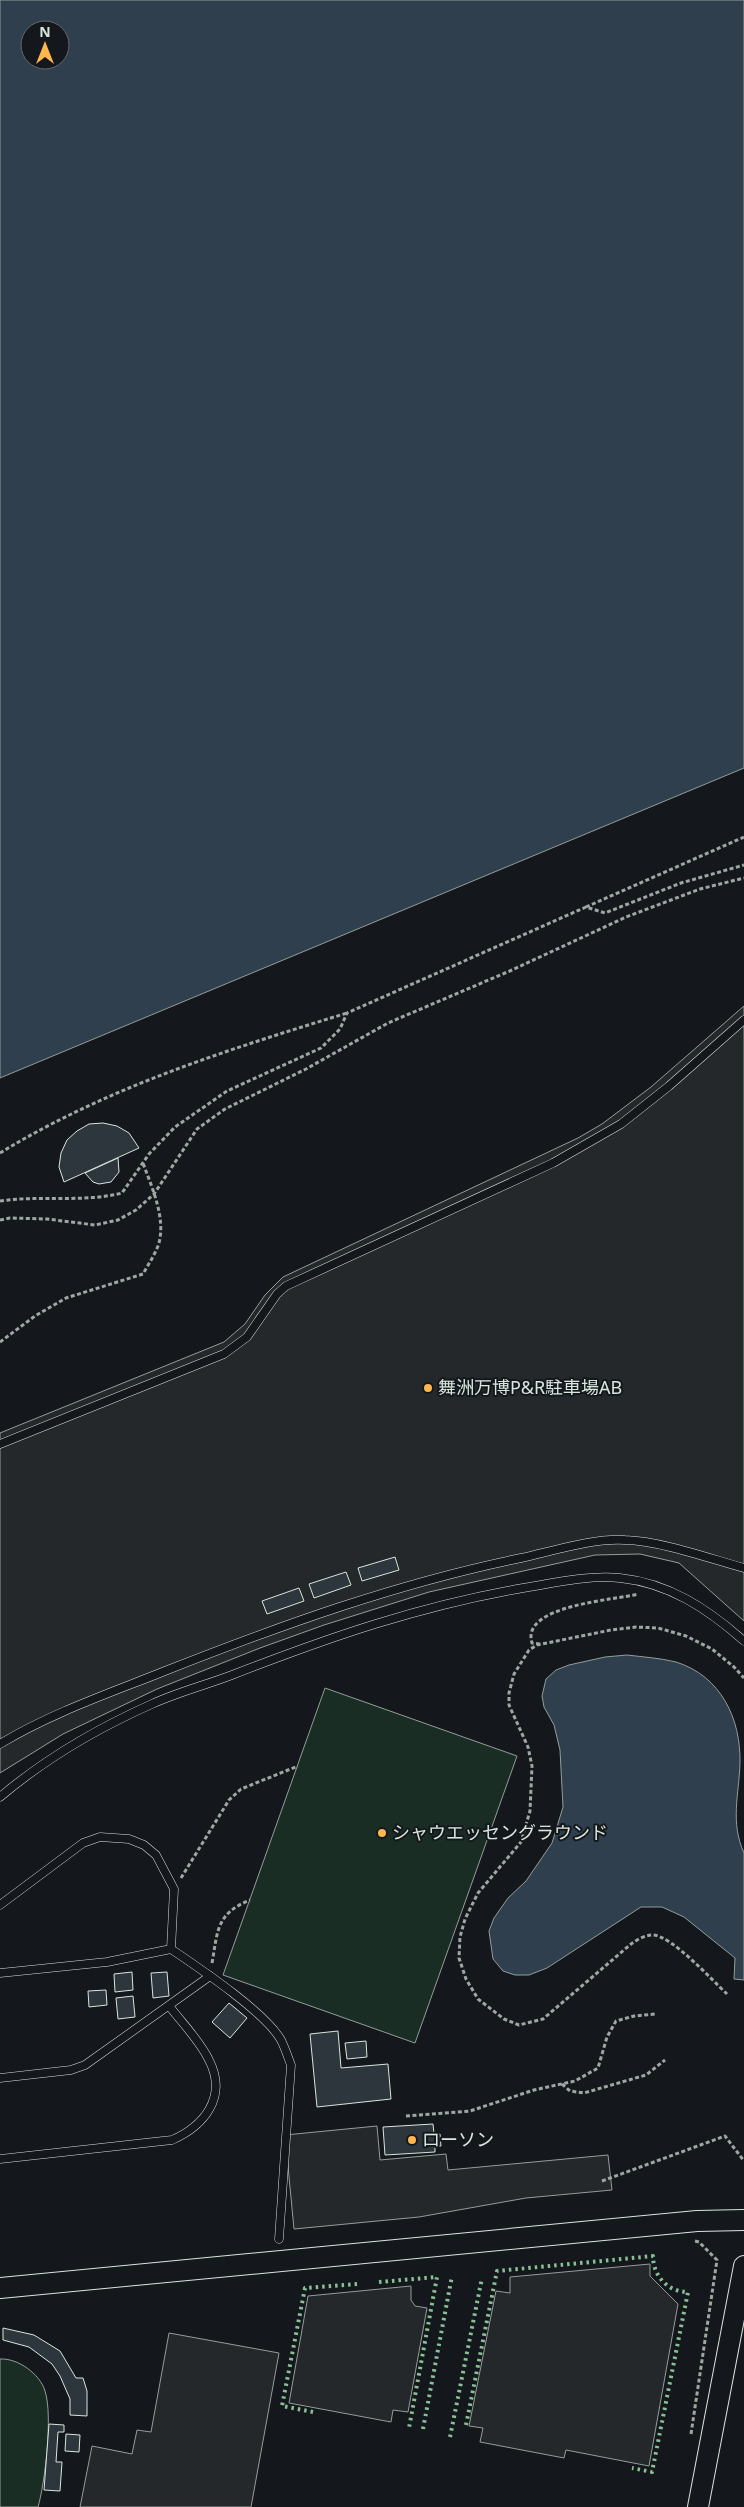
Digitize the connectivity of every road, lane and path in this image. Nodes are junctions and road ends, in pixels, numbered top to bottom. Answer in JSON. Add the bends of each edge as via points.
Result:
{"nodes":[{"id":1,"x":744,"y":837,"type":"edge"},
{"id":2,"x":744,"y":865,"type":"edge"},
{"id":3,"x":744,"y":878,"type":"edge"},
{"id":4,"x":586,"y":907,"type":"junction"},
{"id":5,"x":348,"y":1013,"type":"junction"},
{"id":6,"x":744,"y":1020,"type":"edge"},
{"id":7,"x":0,"y":1153,"type":"edge"},
{"id":8,"x":143,"y":1163,"type":"junction"},
{"id":9,"x":154,"y":1194,"type":"junction"},
{"id":10,"x":0,"y":1201,"type":"edge"},
{"id":11,"x":0,"y":1220,"type":"edge"},
{"id":12,"x":0,"y":1342,"type":"edge"},
{"id":13,"x":0,"y":1444,"type":"edge"},
{"id":14,"x":744,"y":1568,"type":"edge"},
{"id":15,"x":649,"y":1583,"type":"junction"},
{"id":16,"x":744,"y":1640,"type":"edge"},
{"id":17,"x":540,"y":1644,"type":"junction"},
{"id":18,"x":744,"y":1678,"type":"edge"},
{"id":19,"x":0,"y":1744,"type":"edge"},
{"id":20,"x":298,"y":1766,"type":"dead end"},
{"id":21,"x":0,"y":1797,"type":"edge"},
{"id":22,"x":174,"y":1889,"type":"junction"},
{"id":23,"x":250,"y":1900,"type":"dead end"},
{"id":24,"x":0,"y":1905,"type":"edge"},
{"id":25,"x":171,"y":1949,"type":"junction"},
{"id":26,"x":0,"y":1973,"type":"edge"},
{"id":27,"x":210,"y":1976,"type":"junction"},
{"id":28,"x":727,"y":1994,"type":"dead end"},
{"id":29,"x":170,"y":2006,"type":"junction"},
{"id":30,"x":655,"y":2014,"type":"dead end"},
{"id":31,"x":665,"y":2060,"type":"dead end"},
{"id":32,"x":0,"y":2078,"type":"edge"},
{"id":33,"x":562,"y":2084,"type":"junction"},
{"id":34,"x":406,"y":2116,"type":"dead end"},
{"id":35,"x":0,"y":2159,"type":"edge"},
{"id":36,"x":744,"y":2161,"type":"edge"},
{"id":37,"x":602,"y":2181,"type":"dead end"},
{"id":38,"x":744,"y":2220,"type":"edge"},
{"id":39,"x":278,"y":2239,"type":"dead end"},
{"id":40,"x":691,"y":2241,"type":"dead end"},
{"id":41,"x":744,"y":2266,"type":"edge"},
{"id":42,"x":0,"y":2288,"type":"edge"},
{"id":43,"x":690,"y":2443,"type":"dead end"},
{"id":44,"x":698,"y":2507,"type":"edge"}],
"edges":[{"from":1,"to":4,"type":"path"},
{"from":2,"to":4,"type":"path","via":[[681,883],[605,913]]},
{"from":3,"to":9,"type":"path","via":[[700,889],[626,917],[388,1023],[259,1091],[197,1129]]},
{"from":4,"to":5,"type":"path"},
{"from":5,"to":7,"type":"path","via":[[225,1050],[135,1084],[29,1135]]},
{"from":5,"to":8,"type":"path","via":[[340,1029],[321,1048],[227,1091],[175,1127]]},
{"from":6,"to":13,"type":"lane","via":[[651,1101],[589,1144],[286,1286],[247,1337],[224,1354]]},
{"from":8,"to":9,"type":"path"},
{"from":8,"to":10,"type":"path","via":[[122,1193],[105,1198],[26,1197]]},
{"from":9,"to":11,"type":"path","via":[[118,1220],[95,1225],[47,1218]]},
{"from":9,"to":12,"type":"path","via":[[159,1217],[158,1245],[143,1274],[66,1298]]},
{"from":14,"to":19,"type":"lane","via":[[624,1539],[490,1564],[334,1607],[262,1632],[54,1716]]},
{"from":15,"to":16,"type":"lane","via":[[703,1607]]},
{"from":15,"to":17,"type":"path","via":[[637,1595],[589,1601],[552,1614],[531,1630],[532,1643]]},
{"from":15,"to":21,"type":"lane","via":[[618,1578],[568,1581],[421,1609],[326,1639],[153,1703],[69,1747],[20,1779]]},
{"from":17,"to":18,"type":"path","via":[[611,1630],[658,1628],[686,1636],[712,1649]]},
{"from":17,"to":28,"type":"path","via":[[529,1650],[514,1674],[509,1693],[509,1705],[528,1747],[532,1766],[530,1810],[521,1842],[478,1893],[465,1919],[459,1958],[466,1979],[478,1999],[504,2019],[519,2025],[543,2019],[631,1944],[653,1935],[672,1944]]},
{"from":20,"to":22,"type":"path","via":[[241,1789],[229,1800]]},
{"from":22,"to":24,"type":"lane","via":[[163,1865],[144,1845],[129,1839],[100,1837],[72,1850]]},
{"from":22,"to":25,"type":"lane"},
{"from":23,"to":27,"type":"path","via":[[234,1906],[223,1917]]},
{"from":25,"to":26,"type":"lane","via":[[107,1962]]},
{"from":25,"to":27,"type":"lane"},
{"from":27,"to":29,"type":"lane"},
{"from":27,"to":39,"type":"lane","via":[[265,2022],[280,2039],[291,2065]]},
{"from":29,"to":32,"type":"lane","via":[[85,2065],[71,2070]]},
{"from":29,"to":35,"type":"lane","via":[[210,2060],[213,2071],[214,2099],[210,2111],[194,2128],[172,2140]]},
{"from":30,"to":33,"type":"path","via":[[616,2021],[607,2037],[598,2068],[575,2081]]},
{"from":31,"to":33,"type":"path","via":[[646,2075],[584,2093],[570,2091]]},
{"from":33,"to":34,"type":"path","via":[[470,2111]]},
{"from":36,"to":37,"type":"path","via":[[725,2136]]},
{"from":38,"to":42,"type":"street","via":[[698,2221]]},
{"from":40,"to":43,"type":"path","via":[[699,2242],[717,2260]]},
{"from":41,"to":44,"type":"street"}]}
